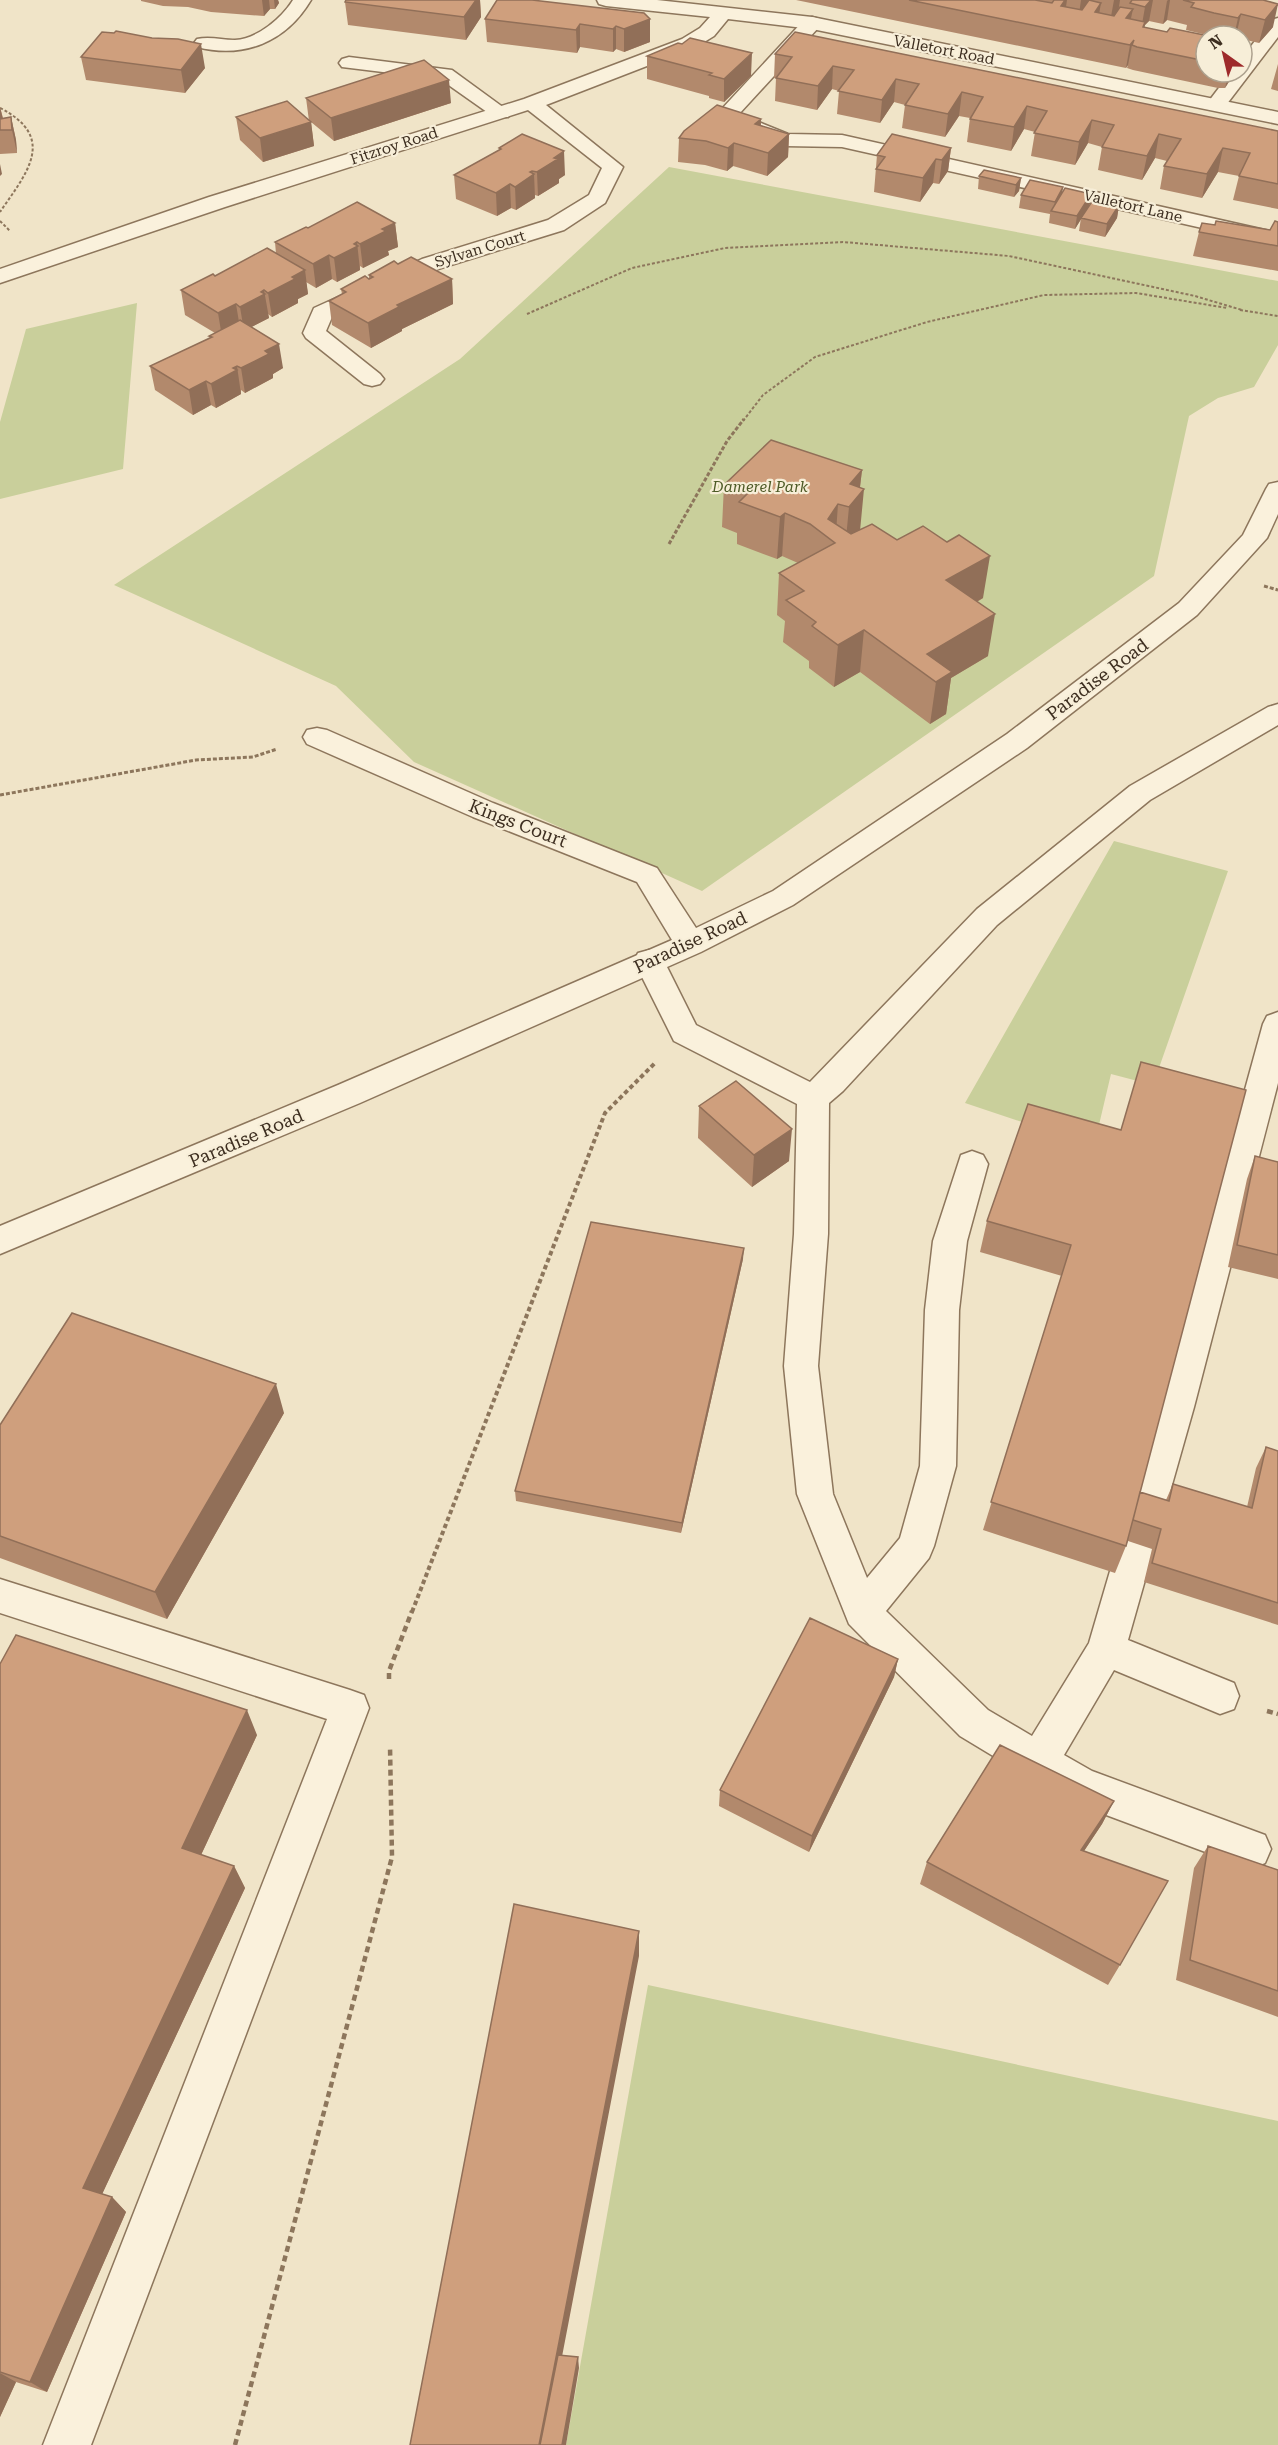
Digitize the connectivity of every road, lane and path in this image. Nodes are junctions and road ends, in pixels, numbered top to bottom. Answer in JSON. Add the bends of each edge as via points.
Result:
{"nodes":[{"id":1,"x":302,"y":0,"type":"edge"},
{"id":2,"x":606,"y":0,"type":"edge"},
{"id":3,"x":750,"y":8,"type":"edge"},
{"id":4,"x":721,"y":14,"type":"junction"},
{"id":5,"x":812,"y":23,"type":"junction"},
{"id":6,"x":1278,"y":24,"type":"edge"},
{"id":7,"x":204,"y":43,"type":"dead end"},
{"id":8,"x":1254,"y":56,"type":"edge"},
{"id":9,"x":349,"y":63,"type":"dead end"},
{"id":10,"x":1233,"y":84,"type":"edge"},
{"id":11,"x":531,"y":103,"type":"junction"},
{"id":12,"x":1216,"y":105,"type":"junction"},
{"id":13,"x":0,"y":108,"type":"edge"},
{"id":14,"x":501,"y":113,"type":"junction"},
{"id":15,"x":1278,"y":118,"type":"edge"},
{"id":16,"x":0,"y":212,"type":"edge"},
{"id":17,"x":1278,"y":239,"type":"edge"},
{"id":18,"x":0,"y":276,"type":"edge"},
{"id":19,"x":1242,"y":310,"type":"junction"},
{"id":20,"x":527,"y":314,"type":"dead end"},
{"id":21,"x":1278,"y":316,"type":"edge"},
{"id":22,"x":372,"y":379,"type":"dead end"},
{"id":23,"x":1278,"y":489,"type":"edge"},
{"id":24,"x":669,"y":544,"type":"dead end"},
{"id":25,"x":1278,"y":713,"type":"edge"},
{"id":26,"x":316,"y":737,"type":"joint"},
{"id":27,"x":0,"y":795,"type":"edge"},
{"id":28,"x":690,"y":944,"type":"junction"},
{"id":29,"x":649,"y":961,"type":"junction"},
{"id":30,"x":1278,"y":1024,"type":"edge"},
{"id":31,"x":685,"y":1033,"type":"junction"},
{"id":32,"x":813,"y":1098,"type":"junction"},
{"id":33,"x":972,"y":1164,"type":"dead end"},
{"id":34,"x":0,"y":1240,"type":"edge"},
{"id":35,"x":0,"y":1596,"type":"edge"},
{"id":36,"x":862,"y":1612,"type":"junction"},
{"id":37,"x":1106,"y":1648,"type":"junction"},
{"id":38,"x":389,"y":1690,"type":"dead end"},
{"id":39,"x":1220,"y":1696,"type":"dead end"},
{"id":40,"x":390,"y":1744,"type":"dead end"},
{"id":41,"x":1039,"y":1761,"type":"junction"},
{"id":42,"x":1251,"y":1849,"type":"dead end"},
{"id":43,"x":67,"y":2445,"type":"edge"},
{"id":44,"x":235,"y":2445,"type":"edge"}],
"edges":[{"from":1,"to":7,"type":"street","via":[[298,9],[271,33],[242,45]]},
{"from":2,"to":4,"type":"street","name":"Valletort Road"},
{"from":3,"to":4,"type":"street","name":"Valletort Road"},
{"from":3,"to":5,"type":"street","name":"Valletort Road"},
{"from":4,"to":11,"type":"street","name":"Fitzroy Road","via":[[717,23],[688,43]]},
{"from":5,"to":12,"type":"street","name":"Valletort Road"},
{"from":5,"to":17,"type":"street","name":"Valletort Lane","via":[[726,116],[785,140],[842,141]]},
{"from":6,"to":8,"type":"street"},
{"from":9,"to":14,"type":"street","via":[[445,74]]},
{"from":10,"to":12,"type":"street"},
{"from":11,"to":14,"type":"street","name":"Fitzroy Road"},
{"from":11,"to":22,"type":"street","name":"Sylvan Court","via":[[613,168],[598,199],[555,225],[430,264],[322,313],[314,333]]},
{"from":12,"to":15,"type":"street","name":"Valletort Road"},
{"from":13,"to":16,"type":"path","via":[[11,114],[30,136],[33,152],[22,183]]},
{"from":14,"to":18,"type":"street","name":"Fitzroy Road","via":[[217,202]]},
{"from":19,"to":20,"type":"path","via":[[1195,296],[1009,256],[843,242],[725,248],[632,268]]},
{"from":19,"to":21,"type":"path"},
{"from":19,"to":24,"type":"path","via":[[1136,293],[1044,295],[927,322],[815,357],[763,395],[728,441]]},
{"from":23,"to":28,"type":"street","name":"Paradise Road","via":[[1254,538],[1188,609],[988,760],[783,898]]},
{"from":25,"to":32,"type":"street","via":[[1140,793],[987,917]]},
{"from":26,"to":27,"type":"path","via":[[252,757],[196,760]]},
{"from":26,"to":28,"type":"street","name":"Kings Court","via":[[483,810],[647,875]]},
{"from":28,"to":29,"type":"street","name":"Paradise Road"},
{"from":29,"to":31,"type":"street"},
{"from":29,"to":34,"type":"street","name":"Paradise Road","via":[[349,1094]]},
{"from":30,"to":37,"type":"street","via":[[1176,1407]]},
{"from":31,"to":32,"type":"street"},
{"from":31,"to":38,"type":"path","via":[[605,1113],[389,1671]]},
{"from":32,"to":36,"type":"street","via":[[811,1234],[801,1366],[815,1494]]},
{"from":33,"to":36,"type":"street","via":[[950,1241],[942,1310],[938,1466],[916,1546]]},
{"from":35,"to":43,"type":"street","via":[[350,1708]]},
{"from":36,"to":41,"type":"street","via":[[974,1723]]},
{"from":37,"to":39,"type":"street"},
{"from":37,"to":41,"type":"street"},
{"from":40,"to":44,"type":"path","via":[[392,1857]]},
{"from":41,"to":42,"type":"street","via":[[1080,1786]]}]}
